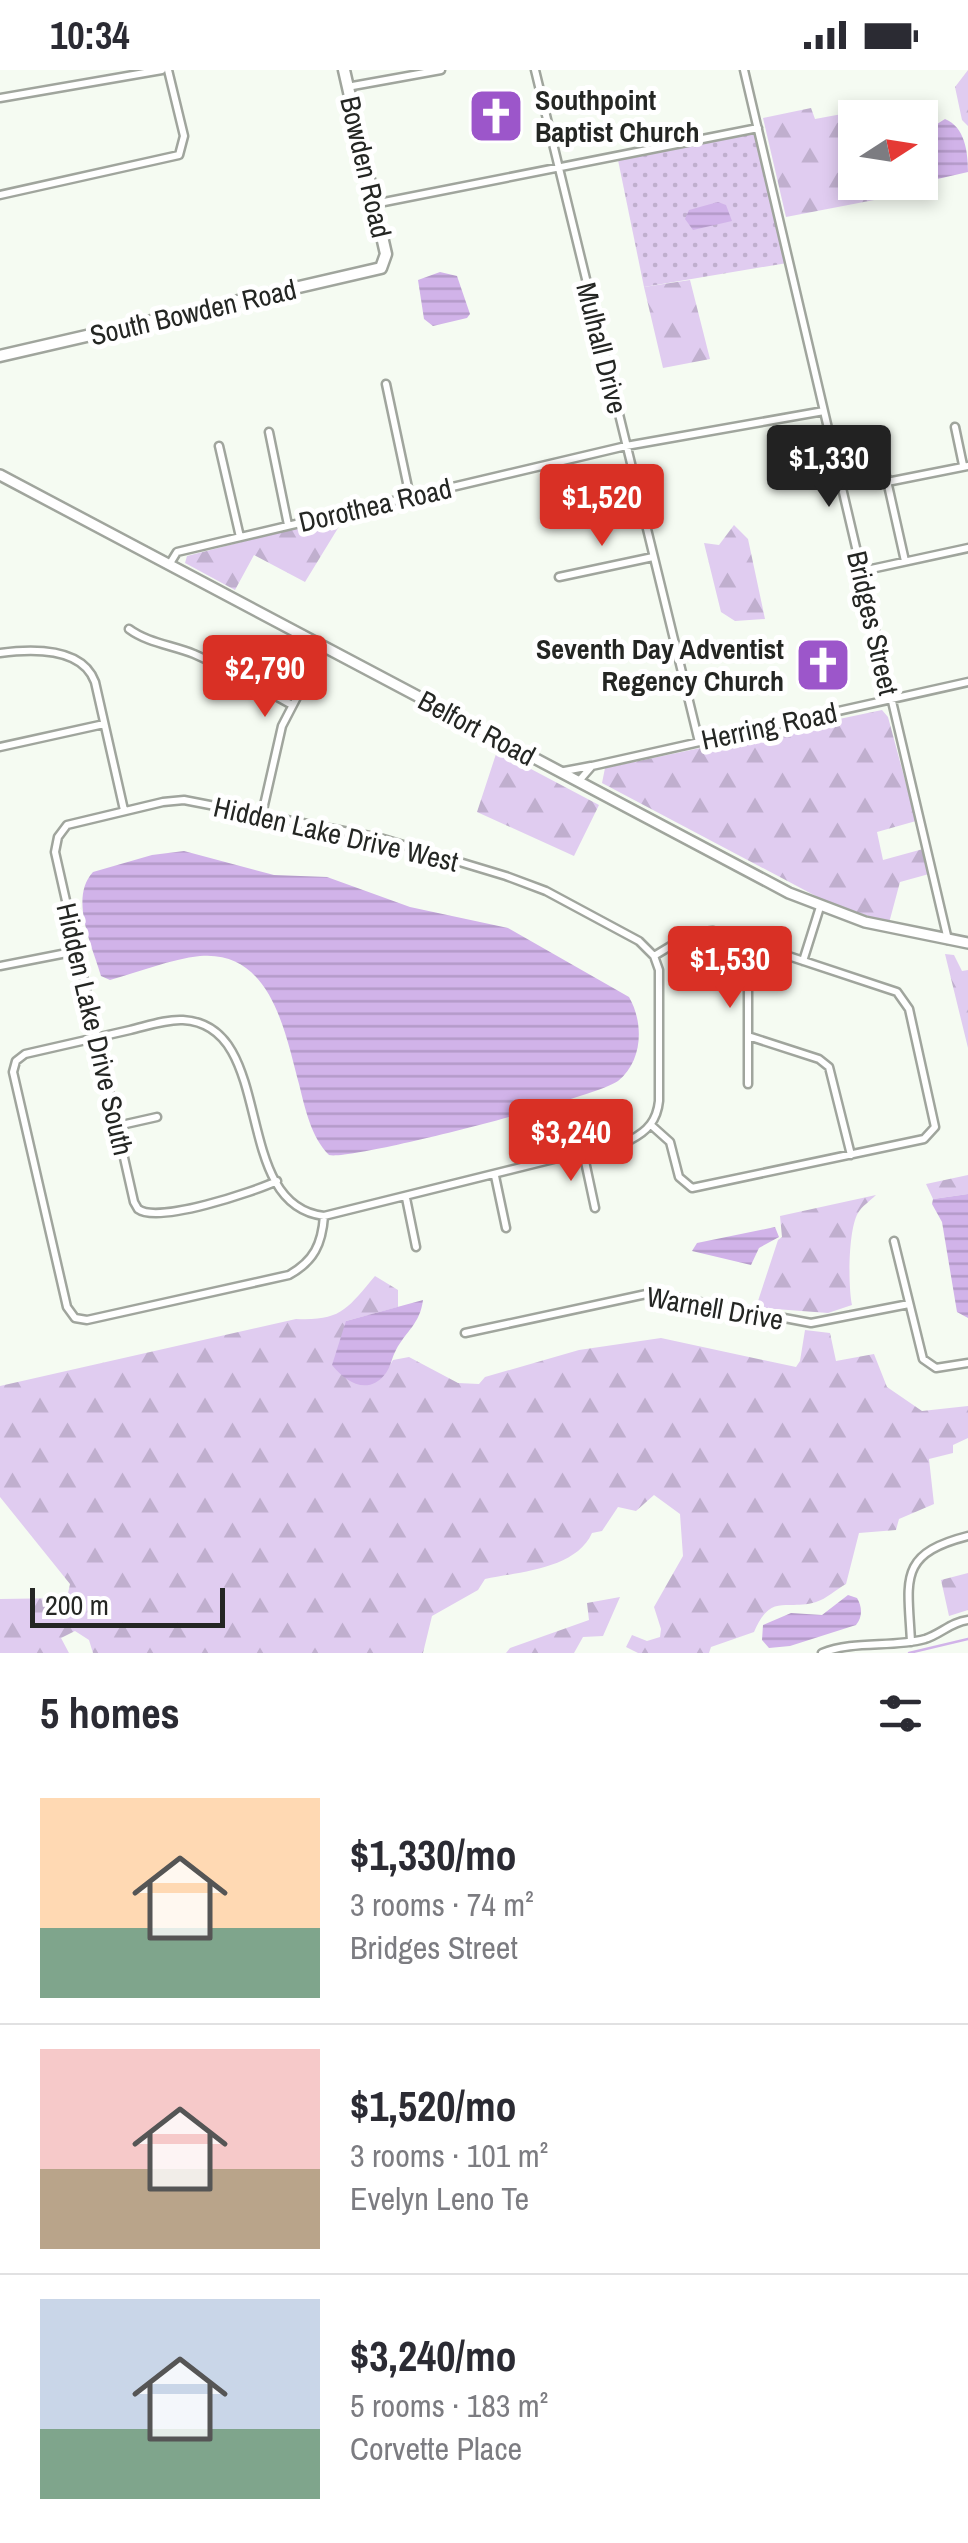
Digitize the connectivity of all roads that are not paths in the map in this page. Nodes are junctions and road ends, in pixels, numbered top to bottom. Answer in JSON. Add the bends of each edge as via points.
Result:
{"nodes":[{"id":1,"x":165,"y":70,"type":"edge"},
{"id":2,"x":344,"y":70,"type":"edge"},
{"id":3,"x":442,"y":70,"type":"edge"},
{"id":4,"x":535,"y":70,"type":"edge"},
{"id":5,"x":744,"y":70,"type":"edge"},
{"id":6,"x":348,"y":87,"type":"junction"},
{"id":7,"x":0,"y":98,"type":"edge"},
{"id":8,"x":758,"y":128,"type":"junction"},
{"id":9,"x":559,"y":168,"type":"junction"},
{"id":10,"x":0,"y":195,"type":"edge"},
{"id":11,"x":374,"y":204,"type":"junction"},
{"id":12,"x":384,"y":264,"type":"joint"},
{"id":13,"x":0,"y":356,"type":"edge"},
{"id":14,"x":386,"y":384,"type":"dead end"},
{"id":15,"x":824,"y":411,"type":"junction"},
{"id":16,"x":955,"y":428,"type":"dead end"},
{"id":17,"x":269,"y":432,"type":"dead end"},
{"id":18,"x":879,"y":445,"type":"dead end"},
{"id":19,"x":218,"y":446,"type":"dead end"},
{"id":20,"x":626,"y":446,"type":"junction"},
{"id":21,"x":966,"y":466,"type":"edge"},
{"id":22,"x":0,"y":475,"type":"edge"},
{"id":23,"x":886,"y":482,"type":"junction"},
{"id":24,"x":410,"y":497,"type":"junction"},
{"id":25,"x":288,"y":525,"type":"junction"},
{"id":26,"x":240,"y":537,"type":"junction"},
{"id":27,"x":968,"y":548,"type":"edge"},
{"id":28,"x":654,"y":557,"type":"junction"},
{"id":29,"x":905,"y":562,"type":"junction"},
{"id":30,"x":170,"y":565,"type":"junction"},
{"id":31,"x":861,"y":572,"type":"junction"},
{"id":32,"x":559,"y":578,"type":"dead end"},
{"id":33,"x":128,"y":629,"type":"dead end"},
{"id":34,"x":324,"y":646,"type":"junction"},
{"id":35,"x":0,"y":653,"type":"edge"},
{"id":36,"x":968,"y":682,"type":"edge"},
{"id":37,"x":891,"y":699,"type":"junction"},
{"id":38,"x":292,"y":704,"type":"junction"},
{"id":39,"x":104,"y":724,"type":"junction"},
{"id":40,"x":698,"y":742,"type":"junction"},
{"id":41,"x":0,"y":747,"type":"edge"},
{"id":42,"x":592,"y":766,"type":"junction"},
{"id":43,"x":558,"y":772,"type":"junction"},
{"id":44,"x":578,"y":782,"type":"junction"},
{"id":45,"x":124,"y":810,"type":"junction"},
{"id":46,"x":262,"y":814,"type":"junction"},
{"id":47,"x":61,"y":832,"type":"joint"},
{"id":48,"x":820,"y":907,"type":"junction"},
{"id":49,"x":948,"y":941,"type":"junction"},
{"id":50,"x":968,"y":943,"type":"edge"},
{"id":51,"x":756,"y":945,"type":"junction"},
{"id":52,"x":77,"y":951,"type":"junction"},
{"id":53,"x":654,"y":956,"type":"junction"},
{"id":54,"x":803,"y":961,"type":"junction"},
{"id":55,"x":0,"y":966,"type":"edge"},
{"id":56,"x":748,"y":1036,"type":"junction"},
{"id":57,"x":97,"y":1038,"type":"junction"},
{"id":58,"x":748,"y":1084,"type":"dead end"},
{"id":59,"x":157,"y":1117,"type":"dead end"},
{"id":60,"x":651,"y":1125,"type":"junction"},
{"id":61,"x":117,"y":1126,"type":"junction"},
{"id":62,"x":583,"y":1152,"type":"junction"},
{"id":63,"x":852,"y":1155,"type":"junction"},
{"id":64,"x":494,"y":1176,"type":"junction"},
{"id":65,"x":278,"y":1181,"type":"junction"},
{"id":66,"x":406,"y":1198,"type":"junction"},
{"id":67,"x":596,"y":1208,"type":"dead end"},
{"id":68,"x":324,"y":1216,"type":"junction"},
{"id":69,"x":506,"y":1228,"type":"dead end"},
{"id":70,"x":894,"y":1241,"type":"dead end"},
{"id":71,"x":416,"y":1247,"type":"dead end"},
{"id":72,"x":909,"y":1304,"type":"junction"},
{"id":73,"x":465,"y":1333,"type":"dead end"},
{"id":74,"x":968,"y":1363,"type":"edge"},
{"id":75,"x":968,"y":1536,"type":"edge"},
{"id":76,"x":968,"y":1620,"type":"edge"},
{"id":77,"x":911,"y":1642,"type":"junction"},
{"id":78,"x":822,"y":1653,"type":"edge"}],
"edges":[{"from":1,"to":7,"type":"street"},
{"from":1,"to":10,"type":"street","via":[[184,136],[182,151]]},
{"from":2,"to":6,"type":"main road","name":"Bowden Road"},
{"from":3,"to":6,"type":"street"},
{"from":4,"to":9,"type":"street","name":"Mulhall Drive"},
{"from":5,"to":8,"type":"street","name":"Bridges Street"},
{"from":6,"to":11,"type":"main road","name":"Bowden Road"},
{"from":8,"to":9,"type":"street"},
{"from":8,"to":15,"type":"street","name":"Bridges Street"},
{"from":9,"to":11,"type":"street"},
{"from":9,"to":20,"type":"street","name":"Mulhall Drive"},
{"from":11,"to":12,"type":"main road","name":"Bowden Road"},
{"from":12,"to":13,"type":"main road","name":"South Bowden Road"},
{"from":14,"to":24,"type":"street"},
{"from":15,"to":20,"type":"street","name":"Dorothea Road"},
{"from":15,"to":31,"type":"street","name":"Bridges Street"},
{"from":16,"to":21,"type":"street"},
{"from":17,"to":25,"type":"street"},
{"from":18,"to":23,"type":"street"},
{"from":19,"to":26,"type":"street"},
{"from":20,"to":24,"type":"street","name":"Dorothea Road"},
{"from":20,"to":28,"type":"street","name":"Mulhall Drive"},
{"from":21,"to":23,"type":"street"},
{"from":22,"to":30,"type":"street","name":"Belfort Road"},
{"from":23,"to":29,"type":"street"},
{"from":24,"to":25,"type":"street","name":"Dorothea Road"},
{"from":25,"to":26,"type":"street","name":"Dorothea Road"},
{"from":26,"to":30,"type":"street","name":"Dorothea Road","via":[[176,552]]},
{"from":27,"to":29,"type":"street"},
{"from":28,"to":32,"type":"street"},
{"from":28,"to":40,"type":"street","name":"Mulhall Drive"},
{"from":29,"to":31,"type":"street"},
{"from":30,"to":34,"type":"street","name":"Belfort Road"},
{"from":31,"to":37,"type":"street","name":"Bridges Street"},
{"from":33,"to":38,"type":"street"},
{"from":34,"to":38,"type":"street"},
{"from":34,"to":43,"type":"street","name":"Belfort Road"},
{"from":35,"to":39,"type":"street","via":[[41,652],[82,662],[95,682]]},
{"from":36,"to":37,"type":"street","name":"Herring Road"},
{"from":37,"to":40,"type":"street","name":"Herring Road"},
{"from":37,"to":49,"type":"street","name":"Bridges Street"},
{"from":38,"to":46,"type":"street","via":[[277,739]]},
{"from":39,"to":41,"type":"street"},
{"from":39,"to":45,"type":"street"},
{"from":40,"to":42,"type":"street","name":"Herring Road"},
{"from":42,"to":43,"type":"street","name":"Herring Road"},
{"from":42,"to":44,"type":"street"},
{"from":43,"to":44,"type":"street","name":"Belfort Road"},
{"from":44,"to":48,"type":"street","name":"Belfort Road"},
{"from":45,"to":46,"type":"street","name":"Hidden Lake Drive West","via":[[192,801]]},
{"from":45,"to":47,"type":"street","name":"Hidden Lake Drive West","via":[[76,821]]},
{"from":46,"to":53,"type":"street","name":"Hidden Lake Drive West","via":[[380,838],[528,884],[638,941]]},
{"from":47,"to":52,"type":"street","name":"Hidden Lake Drive South","via":[[55,852]]},
{"from":48,"to":49,"type":"street","name":"Belfort Road"},
{"from":48,"to":54,"type":"street"},
{"from":49,"to":50,"type":"street","name":"Belfort Road"},
{"from":51,"to":53,"type":"street","via":[[700,931]]},
{"from":51,"to":54,"type":"street"},
{"from":51,"to":56,"type":"street","via":[[748,972]]},
{"from":52,"to":55,"type":"street"},
{"from":52,"to":57,"type":"street","name":"Hidden Lake Drive South"},
{"from":53,"to":60,"type":"street","via":[[660,978],[659,1100]]},
{"from":54,"to":63,"type":"street","via":[[891,989],[908,1009],[933,1131]]},
{"from":56,"to":58,"type":"street"},
{"from":56,"to":63,"type":"street","via":[[830,1068]]},
{"from":57,"to":61,"type":"street","name":"Hidden Lake Drive South"},
{"from":57,"to":65,"type":"street","via":[[184,1020],[224,1037],[236,1054]]},
{"from":57,"to":68,"type":"street","via":[[24,1054],[13,1072],[71,1314],[87,1320],[289,1276],[315,1254]]},
{"from":59,"to":61,"type":"street"},
{"from":60,"to":62,"type":"street","via":[[630,1140]]},
{"from":60,"to":63,"type":"street","via":[[670,1142],[679,1177],[692,1188]]},
{"from":61,"to":65,"type":"street","name":"Hidden Lake Drive South","via":[[134,1202],[143,1213],[251,1193]]},
{"from":62,"to":64,"type":"street"},
{"from":62,"to":67,"type":"street"},
{"from":64,"to":66,"type":"street"},
{"from":64,"to":69,"type":"street"},
{"from":65,"to":68,"type":"street","via":[[294,1206]]},
{"from":66,"to":68,"type":"street"},
{"from":66,"to":71,"type":"street"},
{"from":70,"to":72,"type":"street"},
{"from":72,"to":73,"type":"street","name":"Warnell Drive","via":[[811,1323],[652,1292]]},
{"from":72,"to":74,"type":"street","via":[[928,1364],[943,1369]]},
{"from":75,"to":77,"type":"street","via":[[932,1547],[914,1567],[908,1587]]},
{"from":76,"to":77,"type":"street"},
{"from":77,"to":78,"type":"street"}]}
